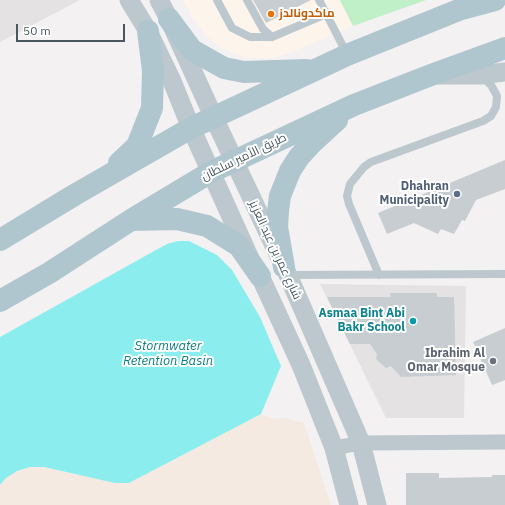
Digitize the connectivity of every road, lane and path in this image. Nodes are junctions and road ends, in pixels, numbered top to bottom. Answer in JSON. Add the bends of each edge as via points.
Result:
{"nodes":[{"id":1,"x":128,"y":0,"type":"edge"},
{"id":2,"x":159,"y":0,"type":"edge"},
{"id":3,"x":217,"y":0,"type":"edge"},
{"id":4,"x":247,"y":0,"type":"edge"},
{"id":5,"x":319,"y":0,"type":"edge"},
{"id":6,"x":495,"y":0,"type":"edge"},
{"id":7,"x":326,"y":14,"type":"junction"},
{"id":8,"x":169,"y":19,"type":"junction"},
{"id":9,"x":148,"y":31,"type":"junction"},
{"id":10,"x":272,"y":37,"type":"junction"},
{"id":11,"x":505,"y":48,"type":"edge"},
{"id":12,"x":347,"y":55,"type":"junction"},
{"id":13,"x":316,"y":69,"type":"junction"},
{"id":14,"x":505,"y":72,"type":"edge"},
{"id":15,"x":431,"y":75,"type":"junction"},
{"id":16,"x":480,"y":75,"type":"junction"},
{"id":17,"x":354,"y":105,"type":"junction"},
{"id":18,"x":214,"y":118,"type":"junction"},
{"id":19,"x":191,"y":128,"type":"junction"},
{"id":20,"x":234,"y":161,"type":"junction"},
{"id":21,"x":211,"y":172,"type":"junction"},
{"id":22,"x":102,"y":180,"type":"junction"},
{"id":23,"x":131,"y":220,"type":"junction"},
{"id":24,"x":0,"y":240,"type":"edge"},
{"id":25,"x":286,"y":271,"type":"junction"},
{"id":26,"x":505,"y":274,"type":"edge"},
{"id":27,"x":379,"y":275,"type":"junction"},
{"id":28,"x":260,"y":276,"type":"junction"},
{"id":29,"x":0,"y":301,"type":"edge"},
{"id":30,"x":505,"y":442,"type":"edge"},
{"id":31,"x":361,"y":443,"type":"junction"},
{"id":32,"x":334,"y":448,"type":"junction"},
{"id":33,"x":349,"y":505,"type":"edge"},
{"id":34,"x":378,"y":505,"type":"edge"}],
"edges":[{"from":1,"to":9,"type":"street"},
{"from":2,"to":8,"type":"street","name":"شارع عمر بن عبد العزيز"},
{"from":3,"to":10,"type":"lane","via":[[232,28],[250,37]]},
{"from":4,"to":10,"type":"lane","via":[[263,29]]},
{"from":5,"to":7,"type":"lane"},
{"from":6,"to":12,"type":"main road","via":[[461,9]]},
{"from":7,"to":10,"type":"lane"},
{"from":7,"to":12,"type":"lane"},
{"from":8,"to":13,"type":"main road","via":[[192,50],[224,68],[244,72]]},
{"from":8,"to":18,"type":"street","name":"شارع عمر بن عبد العزيز"},
{"from":9,"to":19,"type":"street"},
{"from":9,"to":22,"type":"main road","via":[[153,71],[152,108],[137,146]]},
{"from":11,"to":15,"type":"main road","name":"طريق الأمير سلطان"},
{"from":12,"to":13,"type":"main road"},
{"from":13,"to":18,"type":"main road"},
{"from":14,"to":16,"type":"street"},
{"from":15,"to":16,"type":"street"},
{"from":15,"to":17,"type":"main road","name":"طريق الأمير سلطان"},
{"from":16,"to":27,"type":"lane","via":[[491,85],[497,96],[496,107],[491,116],[483,122],[371,162],[350,184],[349,204]]},
{"from":17,"to":20,"type":"main road","name":"طريق الأمير سلطان"},
{"from":17,"to":25,"type":"main road","via":[[311,144],[290,171],[280,196],[277,227]]},
{"from":18,"to":19,"type":"main road"},
{"from":18,"to":20,"type":"street","name":"شارع عمر بن عبد العزيز"},
{"from":19,"to":21,"type":"street"},
{"from":19,"to":22,"type":"main road"},
{"from":20,"to":21,"type":"main road","name":"طريق الأمير سلطان"},
{"from":20,"to":25,"type":"street","name":"شارع عمر بن عبد العزيز"},
{"from":21,"to":23,"type":"main road","name":"طريق الأمير سلطان"},
{"from":21,"to":28,"type":"street"},
{"from":22,"to":24,"type":"main road"},
{"from":23,"to":28,"type":"main road","via":[[178,219],[207,226],[239,246]]},
{"from":23,"to":29,"type":"main road","name":"طريق الأمير سلطان"},
{"from":25,"to":27,"type":"lane"},
{"from":25,"to":31,"type":"street","name":"شارع عمر بن عبد العزيز"},
{"from":26,"to":27,"type":"lane"},
{"from":28,"to":32,"type":"street","via":[[301,365]]},
{"from":30,"to":31,"type":"street"},
{"from":31,"to":32,"type":"street"},
{"from":31,"to":34,"type":"street","name":"شارع عمر بن عبد العزيز"},
{"from":32,"to":33,"type":"street"}]}
